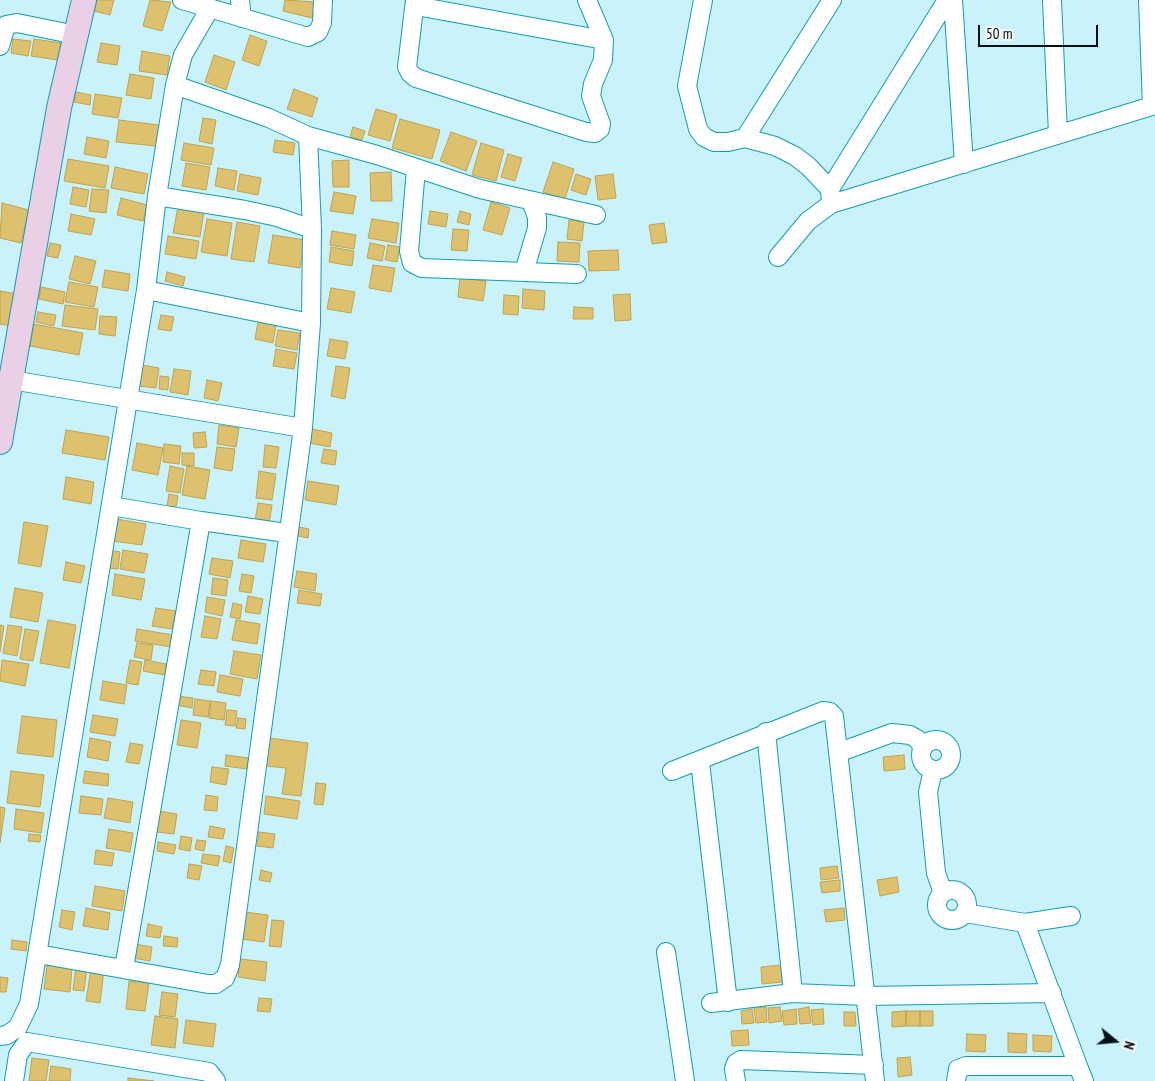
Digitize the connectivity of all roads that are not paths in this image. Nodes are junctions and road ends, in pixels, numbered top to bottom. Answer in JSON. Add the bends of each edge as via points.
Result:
{"nodes":[{"id":1,"x":84,"y":0,"type":"edge"},
{"id":2,"x":182,"y":0,"type":"edge"},
{"id":3,"x":240,"y":0,"type":"edge"},
{"id":4,"x":323,"y":0,"type":"edge"},
{"id":5,"x":587,"y":0,"type":"edge"},
{"id":6,"x":703,"y":0,"type":"edge"},
{"id":7,"x":832,"y":0,"type":"edge"},
{"id":8,"x":946,"y":0,"type":"edge"},
{"id":9,"x":953,"y":0,"type":"edge"},
{"id":10,"x":1052,"y":0,"type":"edge"},
{"id":11,"x":1148,"y":0,"type":"edge"},
{"id":12,"x":415,"y":3,"type":"edge"},
{"id":13,"x":210,"y":8,"type":"junction"},
{"id":14,"x":242,"y":18,"type":"junction"},
{"id":15,"x":76,"y":35,"type":"junction"},
{"id":16,"x":604,"y":40,"type":"junction"},
{"id":17,"x":0,"y":46,"type":"edge"},
{"id":18,"x":175,"y":85,"type":"junction"},
{"id":19,"x":1154,"y":105,"type":"edge"},
{"id":20,"x":1058,"y":134,"type":"junction"},
{"id":21,"x":308,"y":136,"type":"junction"},
{"id":22,"x":745,"y":138,"type":"junction"},
{"id":23,"x":964,"y":164,"type":"junction"},
{"id":24,"x":416,"y":169,"type":"junction"},
{"id":25,"x":157,"y":196,"type":"junction"},
{"id":26,"x":831,"y":197,"type":"junction"},
{"id":27,"x":531,"y":201,"type":"junction"},
{"id":28,"x":596,"y":214,"type":"dead end"},
{"id":29,"x":312,"y":229,"type":"junction"},
{"id":30,"x":778,"y":257,"type":"dead end"},
{"id":31,"x":524,"y":272,"type":"junction"},
{"id":32,"x":577,"y":274,"type":"dead end"},
{"id":33,"x":146,"y":290,"type":"junction"},
{"id":34,"x":311,"y":322,"type":"junction"},
{"id":35,"x":11,"y":380,"type":"junction"},
{"id":36,"x":128,"y":400,"type":"junction"},
{"id":37,"x":303,"y":428,"type":"junction"},
{"id":38,"x":0,"y":442,"type":"edge"},
{"id":39,"x":111,"y":506,"type":"junction"},
{"id":40,"x":201,"y":521,"type":"junction"},
{"id":41,"x":287,"y":533,"type":"junction"},
{"id":42,"x":766,"y":732,"type":"junction"},
{"id":43,"x":923,"y":747,"type":"junction"},
{"id":44,"x":840,"y":752,"type":"junction"},
{"id":45,"x":700,"y":762,"type":"junction"},
{"id":46,"x":933,"y":770,"type":"junction"},
{"id":47,"x":672,"y":772,"type":"dead end"},
{"id":48,"x":1071,"y":916,"type":"dead end"},
{"id":49,"x":1025,"y":923,"type":"junction"},
{"id":50,"x":666,"y":952,"type":"dead end"},
{"id":51,"x":38,"y":954,"type":"junction"},
{"id":52,"x":124,"y":968,"type":"junction"},
{"id":53,"x":792,"y":993,"type":"junction"},
{"id":54,"x":1052,"y":993,"type":"junction"},
{"id":55,"x":866,"y":996,"type":"junction"},
{"id":56,"x":0,"y":1036,"type":"edge"},
{"id":57,"x":874,"y":1073,"type":"edge"},
{"id":58,"x":1081,"y":1073,"type":"edge"},
{"id":59,"x":14,"y":1081,"type":"edge"},
{"id":60,"x":216,"y":1081,"type":"edge"},
{"id":61,"x":685,"y":1081,"type":"edge"},
{"id":62,"x":736,"y":1081,"type":"edge"},
{"id":63,"x":956,"y":1081,"type":"edge"}],
"edges":[{"from":1,"to":15,"type":"street"},
{"from":2,"to":13,"type":"street"},
{"from":3,"to":14,"type":"street"},
{"from":4,"to":14,"type":"street","via":[[322,24],[318,32],[308,37]]},
{"from":5,"to":16,"type":"street"},
{"from":6,"to":22,"type":"street","via":[[687,86],[690,104],[704,137],[714,142]]},
{"from":7,"to":22,"type":"street"},
{"from":8,"to":26,"type":"street"},
{"from":9,"to":23,"type":"street"},
{"from":10,"to":20,"type":"street"},
{"from":11,"to":19,"type":"street"},
{"from":12,"to":16,"type":"street"},
{"from":12,"to":16,"type":"street","via":[[407,67],[416,78],[586,132],[595,133],[601,124],[592,96],[592,84],[603,60]]},
{"from":13,"to":14,"type":"street"},
{"from":13,"to":18,"type":"street","via":[[183,55]]},
{"from":15,"to":17,"type":"street","via":[[17,23],[6,25]]},
{"from":15,"to":35,"type":"street","via":[[59,108]]},
{"from":18,"to":21,"type":"street","via":[[269,118]]},
{"from":18,"to":25,"type":"street"},
{"from":19,"to":20,"type":"street"},
{"from":20,"to":23,"type":"street"},
{"from":21,"to":24,"type":"street"},
{"from":21,"to":29,"type":"street"},
{"from":22,"to":26,"type":"street","via":[[775,146],[795,156]]},
{"from":23,"to":26,"type":"street"},
{"from":24,"to":27,"type":"street"},
{"from":24,"to":31,"type":"street","via":[[409,251],[412,264],[422,268]]},
{"from":25,"to":29,"type":"street","via":[[245,210]]},
{"from":25,"to":33,"type":"street"},
{"from":26,"to":30,"type":"street"},
{"from":27,"to":28,"type":"street"},
{"from":27,"to":31,"type":"street","via":[[537,228]]},
{"from":29,"to":34,"type":"street"},
{"from":31,"to":32,"type":"street"},
{"from":33,"to":34,"type":"street"},
{"from":33,"to":36,"type":"street"},
{"from":34,"to":37,"type":"street"},
{"from":35,"to":36,"type":"street"},
{"from":35,"to":38,"type":"street"},
{"from":36,"to":37,"type":"street"},
{"from":36,"to":39,"type":"street"},
{"from":37,"to":41,"type":"street"},
{"from":39,"to":40,"type":"street"},
{"from":39,"to":51,"type":"street"},
{"from":40,"to":41,"type":"street"},
{"from":40,"to":52,"type":"street"},
{"from":41,"to":52,"type":"street","via":[[230,964],[225,978],[216,984]]},
{"from":42,"to":44,"type":"street","via":[[823,711],[830,712],[834,716]]},
{"from":42,"to":45,"type":"street"},
{"from":42,"to":53,"type":"street"},
{"from":43,"to":44,"type":"street","via":[[910,735],[892,733]]},
{"from":43,"to":46,"type":"street","via":[[923,763]]},
{"from":43,"to":46,"type":"street","via":[[938,740],[948,746],[949,763],[945,768]]},
{"from":44,"to":55,"type":"street"},
{"from":45,"to":47,"type":"street"},
{"from":45,"to":53,"type":"street","via":[[720,1003]]},
{"from":46,"to":49,"type":"street","via":[[928,792],[936,872],[943,893],[937,907],[943,917],[955,920],[965,913]]},
{"from":48,"to":49,"type":"street"},
{"from":49,"to":54,"type":"street"},
{"from":50,"to":61,"type":"street"},
{"from":51,"to":52,"type":"street"},
{"from":51,"to":56,"type":"street","via":[[25,1017],[8,1035]]},
{"from":53,"to":55,"type":"street"},
{"from":54,"to":55,"type":"street"},
{"from":54,"to":58,"type":"street"},
{"from":55,"to":57,"type":"street"},
{"from":57,"to":62,"type":"street","via":[[741,1060],[734,1069]]},
{"from":58,"to":63,"type":"street","via":[[966,1066],[958,1069]]},
{"from":59,"to":60,"type":"street","via":[[18,1055],[28,1042],[209,1072]]}]}
